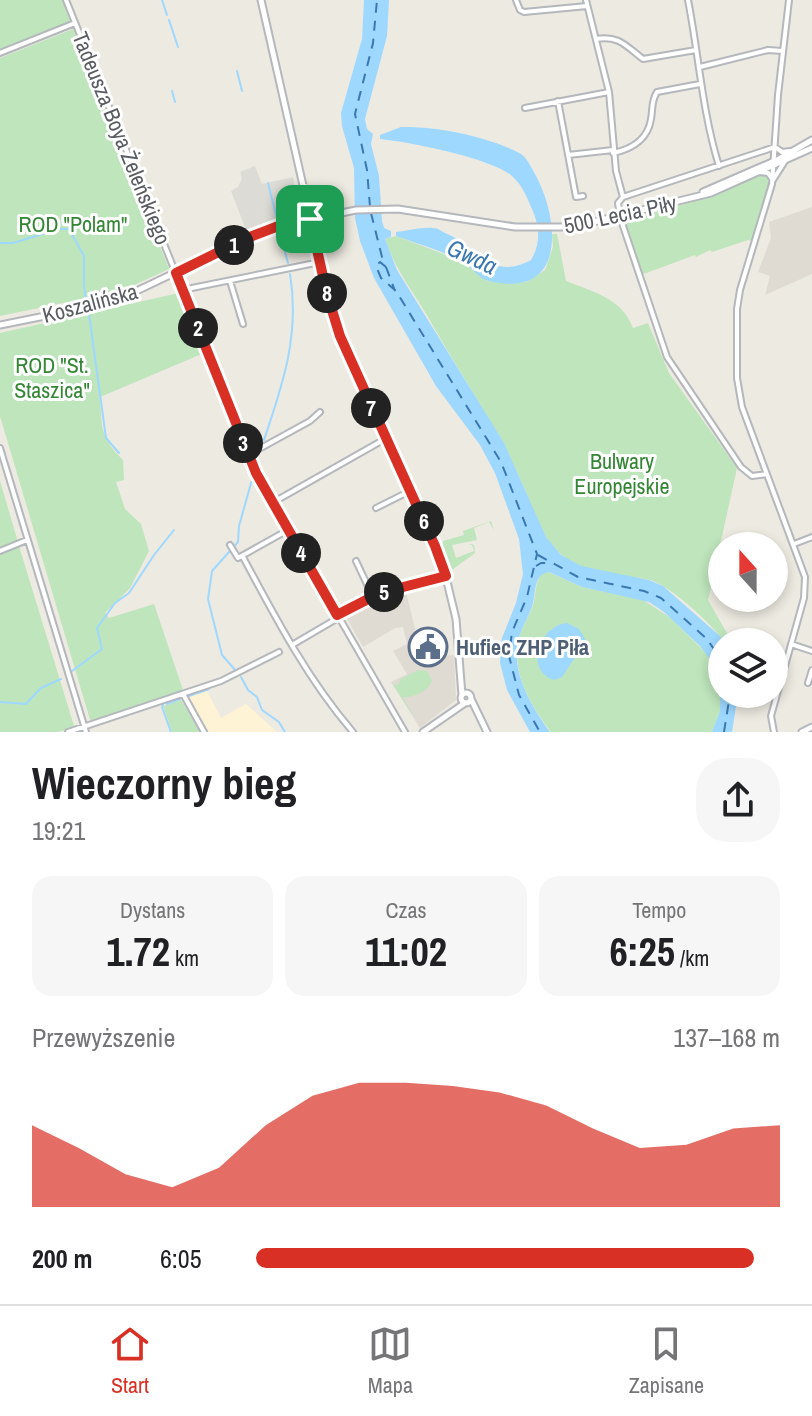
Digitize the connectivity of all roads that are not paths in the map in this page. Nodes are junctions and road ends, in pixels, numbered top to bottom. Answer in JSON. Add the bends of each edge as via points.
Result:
{"nodes":[{"id":1,"x":66,"y":0,"type":"edge"},
{"id":2,"x":261,"y":0,"type":"edge"},
{"id":3,"x":516,"y":0,"type":"edge"},
{"id":4,"x":688,"y":0,"type":"edge"},
{"id":5,"x":789,"y":0,"type":"edge"},
{"id":6,"x":587,"y":3,"type":"edge"},
{"id":7,"x":75,"y":23,"type":"junction"},
{"id":8,"x":596,"y":39,"type":"junction"},
{"id":9,"x":697,"y":50,"type":"junction"},
{"id":10,"x":783,"y":51,"type":"junction"},
{"id":11,"x":0,"y":53,"type":"edge"},
{"id":12,"x":700,"y":67,"type":"junction"},
{"id":13,"x":700,"y":84,"type":"junction"},
{"id":14,"x":609,"y":92,"type":"junction"},
{"id":15,"x":558,"y":101,"type":"junction"},
{"id":16,"x":525,"y":108,"type":"dead end"},
{"id":17,"x":812,"y":140,"type":"edge"},
{"id":18,"x":775,"y":147,"type":"junction"},
{"id":19,"x":799,"y":148,"type":"junction"},
{"id":20,"x":812,"y":148,"type":"edge"},
{"id":21,"x":613,"y":151,"type":"junction"},
{"id":22,"x":568,"y":155,"type":"junction"},
{"id":23,"x":787,"y":159,"type":"junction"},
{"id":24,"x":773,"y":163,"type":"junction"},
{"id":25,"x":719,"y":166,"type":"junction"},
{"id":26,"x":759,"y":172,"type":"junction"},
{"id":27,"x":773,"y":180,"type":"junction"},
{"id":28,"x":304,"y":192,"type":"junction"},
{"id":29,"x":583,"y":196,"type":"dead end"},
{"id":30,"x":623,"y":197,"type":"junction"},
{"id":31,"x":691,"y":198,"type":"junction"},
{"id":32,"x":620,"y":217,"type":"junction"},
{"id":33,"x":310,"y":219,"type":"junction"},
{"id":34,"x":284,"y":225,"type":"junction"},
{"id":35,"x":320,"y":262,"type":"junction"},
{"id":36,"x":176,"y":273,"type":"junction"},
{"id":37,"x":230,"y":281,"type":"junction"},
{"id":38,"x":182,"y":290,"type":"junction"},
{"id":39,"x":243,"y":324,"type":"dead end"},
{"id":40,"x":0,"y":325,"type":"edge"},
{"id":41,"x":320,"y":412,"type":"dead end"},
{"id":42,"x":385,"y":439,"type":"junction"},
{"id":43,"x":0,"y":448,"type":"edge"},
{"id":44,"x":248,"y":455,"type":"junction"},
{"id":45,"x":767,"y":474,"type":"junction"},
{"id":46,"x":410,"y":491,"type":"junction"},
{"id":47,"x":272,"y":503,"type":"junction"},
{"id":48,"x":376,"y":508,"type":"dead end"},
{"id":49,"x":288,"y":530,"type":"junction"},
{"id":50,"x":812,"y":537,"type":"edge"},
{"id":51,"x":27,"y":540,"type":"junction"},
{"id":52,"x":794,"y":544,"type":"junction"},
{"id":53,"x":230,"y":545,"type":"dead end"},
{"id":54,"x":0,"y":551,"type":"edge"},
{"id":55,"x":243,"y":557,"type":"junction"},
{"id":56,"x":356,"y":561,"type":"dead end"},
{"id":57,"x":446,"y":576,"type":"junction"},
{"id":58,"x":373,"y":596,"type":"junction"},
{"id":59,"x":338,"y":616,"type":"junction"},
{"id":60,"x":791,"y":644,"type":"junction"},
{"id":61,"x":292,"y":645,"type":"junction"},
{"id":62,"x":285,"y":648,"type":"dead end"},
{"id":63,"x":812,"y":651,"type":"edge"},
{"id":64,"x":279,"y":652,"type":"dead end"},
{"id":65,"x":812,"y":670,"type":"edge"},
{"id":66,"x":808,"y":683,"type":"dead end"},
{"id":67,"x":183,"y":694,"type":"junction"},
{"id":68,"x":465,"y":699,"type":"junction"},
{"id":69,"x":812,"y":727,"type":"edge"},
{"id":70,"x":85,"y":730,"type":"edge"},
{"id":71,"x":68,"y":732,"type":"edge"},
{"id":72,"x":204,"y":732,"type":"edge"},
{"id":73,"x":353,"y":732,"type":"edge"},
{"id":74,"x":405,"y":732,"type":"edge"},
{"id":75,"x":423,"y":732,"type":"edge"},
{"id":76,"x":487,"y":732,"type":"edge"},
{"id":77,"x":774,"y":732,"type":"edge"},
{"id":78,"x":802,"y":732,"type":"edge"}],
"edges":[{"from":1,"to":7,"type":"street","name":"Tadeusza Boya Żeleńskiego"},
{"from":2,"to":28,"type":"street"},
{"from":3,"to":6,"type":"street","via":[[524,12]]},
{"from":4,"to":9,"type":"street"},
{"from":5,"to":10,"type":"street"},
{"from":6,"to":8,"type":"street"},
{"from":7,"to":11,"type":"street"},
{"from":7,"to":36,"type":"street","name":"Tadeusza Boya Żeleńskiego"},
{"from":8,"to":9,"type":"street","via":[[622,41],[643,59]]},
{"from":8,"to":14,"type":"street"},
{"from":9,"to":12,"type":"street"},
{"from":10,"to":12,"type":"street"},
{"from":10,"to":18,"type":"street"},
{"from":12,"to":13,"type":"street"},
{"from":13,"to":21,"type":"street","via":[[657,92],[644,136],[631,147]]},
{"from":13,"to":25,"type":"street"},
{"from":14,"to":15,"type":"street"},
{"from":14,"to":21,"type":"street"},
{"from":15,"to":16,"type":"street"},
{"from":15,"to":22,"type":"street"},
{"from":17,"to":19,"type":"street","name":"500 Lecia Piły"},
{"from":18,"to":19,"type":"street","via":[[784,153]]},
{"from":18,"to":24,"type":"street"},
{"from":18,"to":25,"type":"street"},
{"from":19,"to":24,"type":"street","name":"500 Lecia Piły"},
{"from":20,"to":23,"type":"street","name":"500 Lecia Piły"},
{"from":21,"to":22,"type":"street"},
{"from":21,"to":30,"type":"street"},
{"from":22,"to":29,"type":"street","via":[[576,197]]},
{"from":23,"to":24,"type":"street","name":"500 Lecia Piły"},
{"from":23,"to":27,"type":"street"},
{"from":24,"to":26,"type":"street","name":"500 Lecia Piły"},
{"from":24,"to":27,"type":"street"},
{"from":24,"to":31,"type":"street","name":"500 Lecia Piły"},
{"from":25,"to":30,"type":"street"},
{"from":26,"to":27,"type":"street"},
{"from":26,"to":31,"type":"street","name":"500 Lecia Piły"},
{"from":27,"to":45,"type":"street","via":[[740,289],[736,331],[740,400]]},
{"from":28,"to":33,"type":"street"},
{"from":28,"to":34,"type":"street","via":[[300,214]]},
{"from":30,"to":32,"type":"street"},
{"from":31,"to":32,"type":"street","name":"500 Lecia Piły"},
{"from":32,"to":33,"type":"street","name":"500 Lecia Piły","via":[[560,228],[398,209]]},
{"from":32,"to":45,"type":"street","via":[[671,364],[743,470],[755,477]]},
{"from":33,"to":34,"type":"street","name":"Koszalińska"},
{"from":33,"to":35,"type":"street"},
{"from":34,"to":36,"type":"street","name":"Koszalińska"},
{"from":35,"to":37,"type":"street"},
{"from":35,"to":42,"type":"street","via":[[340,336]]},
{"from":36,"to":38,"type":"street","name":"Tadeusza Boya Żeleńskiego"},
{"from":36,"to":40,"type":"street","name":"Koszalińska","via":[[113,300]]},
{"from":37,"to":38,"type":"street"},
{"from":37,"to":39,"type":"street"},
{"from":38,"to":44,"type":"street","name":"Tadeusza Boya Żeleńskiego"},
{"from":41,"to":44,"type":"street"},
{"from":42,"to":46,"type":"street"},
{"from":42,"to":47,"type":"street"},
{"from":43,"to":51,"type":"street"},
{"from":44,"to":47,"type":"street","name":"Tadeusza Boya Żeleńskiego"},
{"from":45,"to":52,"type":"street"},
{"from":46,"to":48,"type":"street"},
{"from":46,"to":57,"type":"street"},
{"from":47,"to":49,"type":"street","name":"Tadeusza Boya Żeleńskiego"},
{"from":49,"to":55,"type":"street"},
{"from":49,"to":59,"type":"street","name":"Tadeusza Boya Żeleńskiego"},
{"from":50,"to":52,"type":"street"},
{"from":51,"to":54,"type":"street"},
{"from":51,"to":70,"type":"street"},
{"from":52,"to":60,"type":"street","via":[[806,586]]},
{"from":53,"to":55,"type":"street","via":[[238,558]]},
{"from":55,"to":61,"type":"street"},
{"from":56,"to":58,"type":"street"},
{"from":57,"to":58,"type":"street"},
{"from":57,"to":68,"type":"street"},
{"from":58,"to":59,"type":"street"},
{"from":59,"to":61,"type":"street"},
{"from":59,"to":74,"type":"street","name":"Tadeusza Boya Żeleńskiego"},
{"from":60,"to":63,"type":"street"},
{"from":60,"to":77,"type":"street","via":[[771,716]]},
{"from":61,"to":62,"type":"street"},
{"from":61,"to":73,"type":"street"},
{"from":64,"to":67,"type":"street"},
{"from":65,"to":66,"type":"street"},
{"from":67,"to":70,"type":"street"},
{"from":67,"to":72,"type":"street"},
{"from":68,"to":75,"type":"street"},
{"from":68,"to":76,"type":"street"},
{"from":69,"to":78,"type":"street"},
{"from":70,"to":71,"type":"street"}]}
